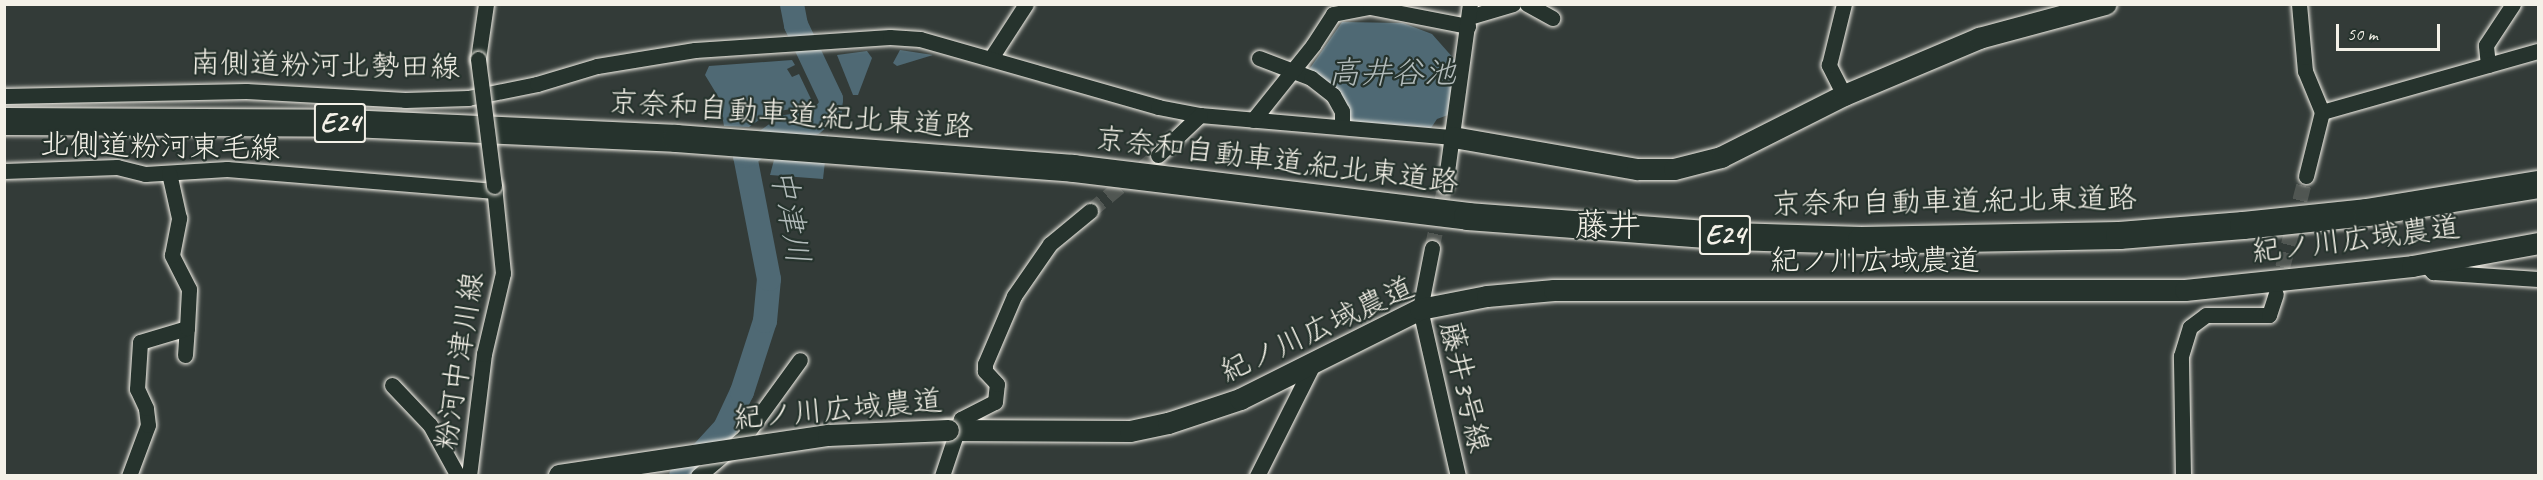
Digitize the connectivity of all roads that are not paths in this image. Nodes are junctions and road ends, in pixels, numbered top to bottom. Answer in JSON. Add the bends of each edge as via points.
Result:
{"nodes":[{"id":1,"x":486,"y":4,"type":"edge"},
{"id":2,"x":1026,"y":4,"type":"edge"},
{"id":3,"x":1513,"y":4,"type":"edge"},
{"id":4,"x":1527,"y":4,"type":"edge"},
{"id":5,"x":2105,"y":4,"type":"edge"},
{"id":6,"x":2299,"y":4,"type":"edge"},
{"id":7,"x":2513,"y":4,"type":"edge"},
{"id":8,"x":1843,"y":5,"type":"edge"},
{"id":9,"x":1369,"y":6,"type":"edge"},
{"id":10,"x":1469,"y":16,"type":"edge"},
{"id":11,"x":1551,"y":18,"type":"dead end"},
{"id":12,"x":2538,"y":51,"type":"edge"},
{"id":13,"x":991,"y":58,"type":"junction"},
{"id":14,"x":1259,"y":58,"type":"dead end"},
{"id":15,"x":2487,"y":65,"type":"junction"},
{"id":16,"x":1291,"y":70,"type":"junction"},
{"id":17,"x":1844,"y":95,"type":"junction"},
{"id":18,"x":4,"y":96,"type":"edge"},
{"id":19,"x":2322,"y":112,"type":"junction"},
{"id":20,"x":1200,"y":115,"type":"junction"},
{"id":21,"x":1253,"y":120,"type":"junction"},
{"id":22,"x":4,"y":121,"type":"edge"},
{"id":23,"x":1342,"y":127,"type":"junction"},
{"id":24,"x":1453,"y":137,"type":"junction"},
{"id":25,"x":1158,"y":155,"type":"tunnel mouth"},
{"id":26,"x":4,"y":171,"type":"edge"},
{"id":27,"x":169,"y":173,"type":"junction"},
{"id":28,"x":2306,"y":176,"type":"tunnel mouth"},
{"id":29,"x":2538,"y":184,"type":"edge"},
{"id":30,"x":1445,"y":186,"type":"tunnel mouth"},
{"id":31,"x":494,"y":188,"type":"junction"},
{"id":32,"x":1090,"y":211,"type":"tunnel mouth"},
{"id":33,"x":2538,"y":243,"type":"edge"},
{"id":34,"x":1432,"y":248,"type":"tunnel mouth"},
{"id":35,"x":2424,"y":263,"type":"junction"},
{"id":36,"x":2538,"y":279,"type":"edge"},
{"id":37,"x":2276,"y":294,"type":"tunnel mouth"},
{"id":38,"x":1420,"y":309,"type":"junction"},
{"id":39,"x":190,"y":335,"type":"junction"},
{"id":40,"x":185,"y":355,"type":"dead end"},
{"id":41,"x":800,"y":360,"type":"dead end"},
{"id":42,"x":1315,"y":360,"type":"junction"},
{"id":43,"x":392,"y":385,"type":"dead end"},
{"id":44,"x":951,"y":430,"type":"junction"},
{"id":45,"x":557,"y":475,"type":"edge"},
{"id":46,"x":129,"y":476,"type":"edge"},
{"id":47,"x":458,"y":476,"type":"edge"},
{"id":48,"x":469,"y":476,"type":"edge"},
{"id":49,"x":698,"y":476,"type":"edge"},
{"id":50,"x":942,"y":476,"type":"edge"},
{"id":51,"x":1257,"y":476,"type":"edge"},
{"id":52,"x":1458,"y":476,"type":"edge"},
{"id":53,"x":2183,"y":476,"type":"edge"}],
"edges":[{"from":1,"to":31,"type":"street","name":"粉河中津川線","bridge":true,"via":[[478,59]]},
{"from":2,"to":13,"type":"street"},
{"from":3,"to":10,"type":"street"},
{"from":4,"to":11,"type":"street"},
{"from":5,"to":17,"type":"street","name":"南側道粉河北勢田線","via":[[1979,38]]},
{"from":6,"to":19,"type":"street","via":[[2305,71]]},
{"from":7,"to":15,"type":"street","via":[[2486,45]]},
{"from":8,"to":17,"type":"street","via":[[1829,65]]},
{"from":9,"to":10,"type":"street"},
{"from":9,"to":16,"type":"street","via":[[1333,14]]},
{"from":10,"to":24,"type":"street"},
{"from":12,"to":15,"type":"street"},
{"from":13,"to":18,"type":"street","name":"南側道粉河北勢田線","via":[[920,39],[821,40],[695,50],[597,66],[537,84],[468,98],[405,100],[246,92]]},
{"from":13,"to":20,"type":"street","name":"南側道粉河北勢田線","via":[[1158,107]]},
{"from":14,"to":16,"type":"street"},
{"from":15,"to":19,"type":"street"},
{"from":16,"to":21,"type":"street"},
{"from":16,"to":23,"type":"street","via":[[1333,95],[1342,111]]},
{"from":17,"to":24,"type":"street","name":"南側道粉河北勢田線","via":[[1721,157],[1674,169],[1637,169]]},
{"from":19,"to":28,"type":"street"},
{"from":20,"to":21,"type":"street","name":"南側道粉河北勢田線"},
{"from":20,"to":25,"type":"street"},
{"from":21,"to":23,"type":"street","name":"南側道粉河北勢田線"},
{"from":22,"to":29,"type":"highway","name":"京奈和自動車道;紀北東道路","number":"E24","via":[[348,123],[676,138],[912,154],[1176,180],[1467,216],[1732,236],[1861,240],[2107,235],[2243,225],[2378,210]]},
{"from":23,"to":24,"type":"street","name":"南側道粉河北勢田線"},
{"from":24,"to":30,"type":"street"},
{"from":26,"to":27,"type":"street","name":"北側道粉河東毛線","via":[[117,167],[145,174]]},
{"from":27,"to":31,"type":"street","name":"北側道粉河東毛線","via":[[226,169]]},
{"from":27,"to":39,"type":"street","via":[[179,218],[172,255],[189,289]]},
{"from":31,"to":48,"type":"street","name":"粉河中津川線","via":[[503,273],[484,354]]},
{"from":32,"to":44,"type":"street","via":[[1050,244],[1014,296],[985,364],[985,371],[997,384],[996,402],[967,414]]},
{"from":33,"to":35,"type":"street","name":"紀ノ川広域農道"},
{"from":34,"to":38,"type":"street"},
{"from":35,"to":36,"type":"street","via":[[2433,272]]},
{"from":35,"to":38,"type":"street","name":"紀ノ川広域農道","via":[[2185,290],[1554,290]]},
{"from":37,"to":53,"type":"street","via":[[2269,315],[2206,315],[2190,327],[2181,356]]},
{"from":38,"to":42,"type":"street","name":"紀ノ川広域農道"},
{"from":38,"to":52,"type":"street","name":"藤井3号線"},
{"from":39,"to":40,"type":"street"},
{"from":39,"to":46,"type":"street","via":[[140,342],[137,389],[148,424]]},
{"from":41,"to":49,"type":"street","via":[[744,437]]},
{"from":42,"to":44,"type":"street","name":"紀ノ川広域農道","via":[[1240,399],[1131,431]]},
{"from":42,"to":51,"type":"street"},
{"from":43,"to":47,"type":"street","via":[[430,425]]},
{"from":44,"to":45,"type":"street","name":"紀ノ川広域農道","bridge":true,"via":[[828,435]]},
{"from":44,"to":50,"type":"street"}]}
